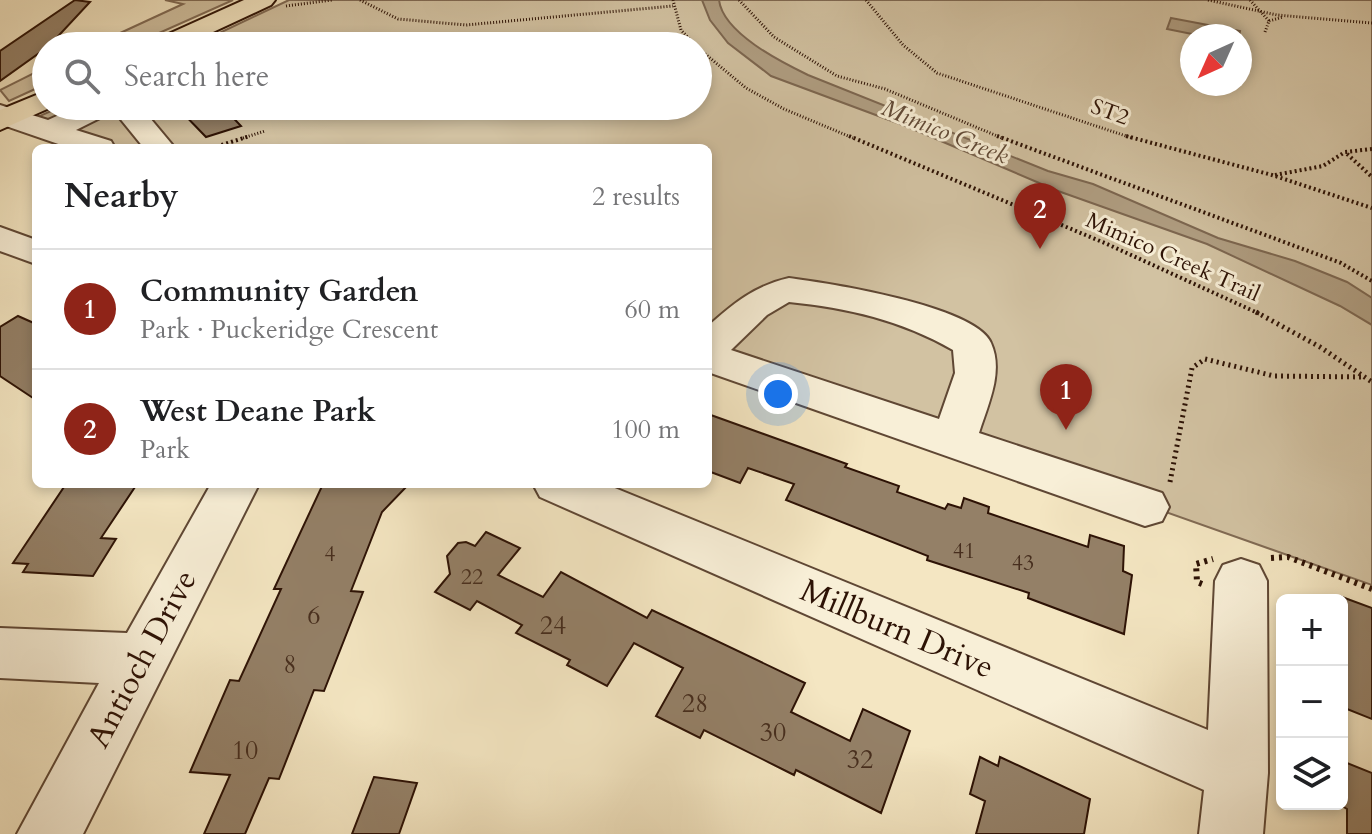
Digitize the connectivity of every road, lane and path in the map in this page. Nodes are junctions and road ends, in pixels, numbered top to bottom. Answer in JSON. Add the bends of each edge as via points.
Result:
{"nodes":[{"id":1,"x":263,"y":0,"type":"edge"},
{"id":2,"x":360,"y":0,"type":"edge"},
{"id":3,"x":673,"y":0,"type":"edge"},
{"id":4,"x":739,"y":0,"type":"edge"},
{"id":5,"x":866,"y":0,"type":"edge"},
{"id":6,"x":1208,"y":0,"type":"edge"},
{"id":7,"x":1250,"y":0,"type":"edge"},
{"id":8,"x":673,"y":6,"type":"junction"},
{"id":9,"x":1260,"y":12,"type":"junction"},
{"id":10,"x":1286,"y":16,"type":"junction"},
{"id":11,"x":1269,"y":21,"type":"junction"},
{"id":12,"x":1372,"y":23,"type":"edge"},
{"id":13,"x":193,"y":32,"type":"edge"},
{"id":14,"x":683,"y":32,"type":"edge"},
{"id":15,"x":1265,"y":32,"type":"dead end"},
{"id":16,"x":712,"y":60,"type":"edge"},
{"id":17,"x":32,"y":105,"type":"edge"},
{"id":18,"x":3,"y":117,"type":"edge"},
{"id":19,"x":73,"y":120,"type":"edge"},
{"id":20,"x":137,"y":120,"type":"edge"},
{"id":21,"x":49,"y":131,"type":"junction"},
{"id":22,"x":265,"y":131,"type":"dead end"},
{"id":23,"x":88,"y":144,"type":"edge"},
{"id":24,"x":157,"y":144,"type":"edge"},
{"id":25,"x":224,"y":144,"type":"edge"},
{"id":26,"x":1372,"y":149,"type":"edge"},
{"id":27,"x":1345,"y":152,"type":"junction"},
{"id":28,"x":1272,"y":175,"type":"junction"},
{"id":29,"x":1372,"y":177,"type":"edge"},
{"id":30,"x":1372,"y":208,"type":"edge"},
{"id":31,"x":0,"y":238,"type":"edge"},
{"id":32,"x":32,"y":251,"type":"edge"},
{"id":33,"x":1372,"y":281,"type":"edge"},
{"id":34,"x":712,"y":345,"type":"edge"},
{"id":35,"x":712,"y":358,"type":"edge"},
{"id":36,"x":1366,"y":377,"type":"junction"},
{"id":37,"x":1372,"y":382,"type":"edge"},
{"id":38,"x":954,"y":441,"type":"junction"},
{"id":39,"x":233,"y":488,"type":"edge"},
{"id":40,"x":566,"y":488,"type":"edge"},
{"id":41,"x":1141,"y":506,"type":"joint"},
{"id":42,"x":1250,"y":570,"type":"joint"},
{"id":43,"x":1372,"y":589,"type":"edge"},
{"id":44,"x":0,"y":653,"type":"edge"},
{"id":45,"x":143,"y":659,"type":"junction"},
{"id":46,"x":1237,"y":773,"type":"junction"},
{"id":47,"x":49,"y":834,"type":"edge"},
{"id":48,"x":1231,"y":834,"type":"edge"}],
"edges":[{"from":1,"to":13,"type":"main road"},
{"from":2,"to":8,"type":"path","via":[[395,18],[446,22]]},
{"from":3,"to":8,"type":"path","name":"Mimico Creek Trail"},
{"from":4,"to":33,"type":"path","via":[[774,37],[837,76],[885,89],[1002,138],[1329,258]]},
{"from":5,"to":28,"type":"path","name":"ST2","via":[[903,45],[937,73],[1165,149]]},
{"from":6,"to":9,"type":"path"},
{"from":7,"to":9,"type":"path"},
{"from":8,"to":14,"type":"path","name":"Mimico Creek Trail"},
{"from":9,"to":10,"type":"path"},
{"from":9,"to":11,"type":"path"},
{"from":10,"to":11,"type":"path"},
{"from":10,"to":12,"type":"path"},
{"from":11,"to":15,"type":"path"},
{"from":16,"to":36,"type":"path","name":"Mimico Creek Trail","via":[[746,88],[784,109],[1237,302]]},
{"from":17,"to":18,"type":"main road"},
{"from":18,"to":21,"type":"street"},
{"from":19,"to":21,"type":"street"},
{"from":20,"to":24,"type":"street"},
{"from":21,"to":23,"type":"street"},
{"from":22,"to":25,"type":"path"},
{"from":26,"to":27,"type":"path"},
{"from":27,"to":28,"type":"path","via":[[1323,166]]},
{"from":27,"to":29,"type":"path"},
{"from":28,"to":30,"type":"path","name":"ST2"},
{"from":31,"to":32,"type":"street"},
{"from":34,"to":38,"type":"street","via":[[753,306],[781,291],[825,294],[929,319],[972,344],[976,373]]},
{"from":35,"to":38,"type":"street"},
{"from":36,"to":37,"type":"path","name":"Mimico Creek Trail"},
{"from":36,"to":41,"type":"path","via":[[1274,376],[1205,359],[1192,368],[1168,495]]},
{"from":38,"to":41,"type":"street"},
{"from":39,"to":45,"type":"street","name":"Antioch Drive"},
{"from":40,"to":46,"type":"street","name":"Millburn Drive"},
{"from":42,"to":43,"type":"path","via":[[1288,557]]},
{"from":42,"to":46,"type":"street"},
{"from":44,"to":45,"type":"street"},
{"from":45,"to":47,"type":"street","name":"Antioch Drive"},
{"from":46,"to":48,"type":"street"}]}
